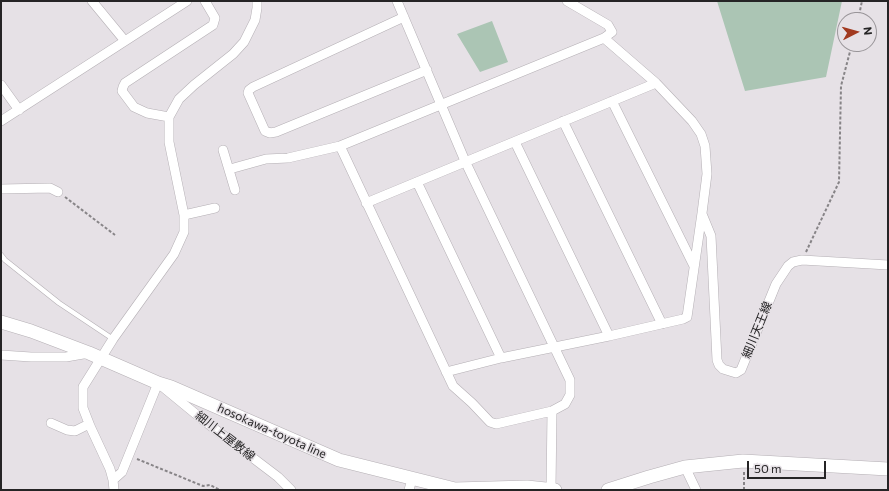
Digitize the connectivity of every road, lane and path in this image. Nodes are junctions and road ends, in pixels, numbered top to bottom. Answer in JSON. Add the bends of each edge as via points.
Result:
{"nodes":[{"id":1,"x":92,"y":1,"type":"edge"},
{"id":2,"x":187,"y":1,"type":"edge"},
{"id":3,"x":205,"y":1,"type":"edge"},
{"id":4,"x":257,"y":1,"type":"edge"},
{"id":5,"x":397,"y":1,"type":"edge"},
{"id":6,"x":567,"y":1,"type":"edge"},
{"id":7,"x":862,"y":1,"type":"edge"},
{"id":8,"x":860,"y":12,"type":"edge"},
{"id":9,"x":404,"y":17,"type":"junction"},
{"id":10,"x":604,"y":38,"type":"junction"},
{"id":11,"x":125,"y":42,"type":"junction"},
{"id":12,"x":850,"y":52,"type":"edge"},
{"id":13,"x":427,"y":70,"type":"junction"},
{"id":14,"x":656,"y":83,"type":"junction"},
{"id":15,"x":1,"y":85,"type":"edge"},
{"id":16,"x":612,"y":101,"type":"junction"},
{"id":17,"x":442,"y":105,"type":"junction"},
{"id":18,"x":19,"y":110,"type":"junction"},
{"id":19,"x":169,"y":117,"type":"junction"},
{"id":20,"x":1,"y":121,"type":"edge"},
{"id":21,"x":563,"y":122,"type":"junction"},
{"id":22,"x":516,"y":142,"type":"junction"},
{"id":23,"x":340,"y":146,"type":"junction"},
{"id":24,"x":223,"y":150,"type":"dead end"},
{"id":25,"x":466,"y":161,"type":"junction"},
{"id":26,"x":230,"y":169,"type":"junction"},
{"id":27,"x":417,"y":182,"type":"junction"},
{"id":28,"x":1,"y":189,"type":"edge"},
{"id":29,"x":235,"y":190,"type":"dead end"},
{"id":30,"x":58,"y":192,"type":"joint"},
{"id":31,"x":366,"y":203,"type":"junction"},
{"id":32,"x":215,"y":208,"type":"dead end"},
{"id":33,"x":702,"y":213,"type":"junction"},
{"id":34,"x":184,"y":215,"type":"junction"},
{"id":35,"x":115,"y":235,"type":"dead end"},
{"id":36,"x":1,"y":255,"type":"edge"},
{"id":37,"x":802,"y":260,"type":"junction"},
{"id":38,"x":888,"y":265,"type":"edge"},
{"id":39,"x":694,"y":266,"type":"junction"},
{"id":40,"x":1,"y":322,"type":"edge"},
{"id":41,"x":662,"y":324,"type":"junction"},
{"id":42,"x":608,"y":336,"type":"junction"},
{"id":43,"x":113,"y":339,"type":"junction"},
{"id":44,"x":555,"y":347,"type":"junction"},
{"id":45,"x":1,"y":355,"type":"edge"},
{"id":46,"x":94,"y":356,"type":"junction"},
{"id":47,"x":500,"y":358,"type":"junction"},
{"id":48,"x":446,"y":372,"type":"junction"},
{"id":49,"x":158,"y":383,"type":"junction"},
{"id":50,"x":552,"y":411,"type":"junction"},
{"id":51,"x":51,"y":423,"type":"dead end"},
{"id":52,"x":89,"y":424,"type":"junction"},
{"id":53,"x":129,"y":456,"type":"junction"},
{"id":54,"x":743,"y":461,"type":"junction"},
{"id":55,"x":685,"y":467,"type":"junction"},
{"id":56,"x":888,"y":469,"type":"edge"},
{"id":57,"x":113,"y":480,"type":"junction"},
{"id":58,"x":411,"y":485,"type":"edge"},
{"id":59,"x":114,"y":490,"type":"edge"},
{"id":60,"x":220,"y":490,"type":"edge"},
{"id":61,"x":291,"y":490,"type":"edge"},
{"id":62,"x":553,"y":490,"type":"edge"},
{"id":63,"x":608,"y":490,"type":"edge"},
{"id":64,"x":696,"y":490,"type":"edge"},
{"id":65,"x":744,"y":490,"type":"edge"}],
"edges":[{"from":1,"to":11,"type":"street"},
{"from":2,"to":11,"type":"street"},
{"from":3,"to":19,"type":"street","via":[[215,18],[213,25],[125,83],[123,87],[122,91],[134,107],[147,113]]},
{"from":4,"to":19,"type":"street","via":[[255,20],[244,42],[189,90],[177,102]]},
{"from":5,"to":9,"type":"street"},
{"from":6,"to":10,"type":"street","via":[[608,25],[612,32]]},
{"from":7,"to":8,"type":"path"},
{"from":9,"to":13,"type":"street"},
{"from":9,"to":13,"type":"street","via":[[253,87],[248,93],[264,131],[276,132]]},
{"from":10,"to":14,"type":"street"},
{"from":10,"to":17,"type":"street"},
{"from":11,"to":18,"type":"street"},
{"from":12,"to":37,"type":"path","via":[[841,86],[839,182]]},
{"from":13,"to":17,"type":"street"},
{"from":14,"to":16,"type":"street"},
{"from":14,"to":33,"type":"street","via":[[701,134],[705,146],[707,174]]},
{"from":15,"to":18,"type":"street"},
{"from":16,"to":21,"type":"street"},
{"from":16,"to":39,"type":"street"},
{"from":17,"to":23,"type":"street"},
{"from":17,"to":25,"type":"street"},
{"from":18,"to":20,"type":"street"},
{"from":19,"to":34,"type":"street","via":[[169,142]]},
{"from":21,"to":22,"type":"street"},
{"from":21,"to":41,"type":"street"},
{"from":22,"to":25,"type":"street"},
{"from":22,"to":42,"type":"street"},
{"from":23,"to":26,"type":"street","via":[[288,158],[266,159]]},
{"from":23,"to":31,"type":"street"},
{"from":24,"to":26,"type":"street"},
{"from":25,"to":27,"type":"street"},
{"from":25,"to":44,"type":"street"},
{"from":26,"to":29,"type":"street"},
{"from":27,"to":31,"type":"street"},
{"from":27,"to":47,"type":"street"},
{"from":28,"to":30,"type":"street","via":[[50,188]]},
{"from":30,"to":35,"type":"path"},
{"from":31,"to":48,"type":"street"},
{"from":32,"to":34,"type":"street"},
{"from":33,"to":37,"type":"street","name":"細川天王線","via":[[710,236],[717,360],[723,369],[736,373],[741,370],[776,284],[788,266]]},
{"from":33,"to":39,"type":"street"},
{"from":34,"to":43,"type":"street","via":[[184,232],[174,254]]},
{"from":36,"to":43,"type":"lane","via":[[59,303]]},
{"from":37,"to":38,"type":"street"},
{"from":39,"to":41,"type":"street","via":[[687,317]]},
{"from":40,"to":46,"type":"main road","name":"hosokawa-toyota line"},
{"from":41,"to":42,"type":"street"},
{"from":42,"to":44,"type":"street"},
{"from":43,"to":46,"type":"street"},
{"from":44,"to":47,"type":"street"},
{"from":44,"to":50,"type":"street","via":[[571,386],[566,404]]},
{"from":45,"to":46,"type":"street","via":[[31,358]]},
{"from":46,"to":49,"type":"main road","name":"hosokawa-toyota line"},
{"from":46,"to":52,"type":"street","via":[[83,387],[83,408]]},
{"from":47,"to":48,"type":"street"},
{"from":48,"to":50,"type":"street","via":[[453,386],[488,420],[496,424]]},
{"from":49,"to":53,"type":"street"},
{"from":49,"to":58,"type":"main road","name":"hosokawa-toyota line","via":[[339,460]]},
{"from":49,"to":61,"type":"street","name":"細川上屋敷線"},
{"from":50,"to":62,"type":"street"},
{"from":51,"to":52,"type":"street","via":[[75,431]]},
{"from":52,"to":57,"type":"street"},
{"from":53,"to":57,"type":"street","via":[[122,472]]},
{"from":53,"to":60,"type":"path","via":[[203,486],[210,485]]},
{"from":54,"to":55,"type":"main road"},
{"from":54,"to":56,"type":"main road"},
{"from":54,"to":65,"type":"path"},
{"from":55,"to":63,"type":"main road"},
{"from":55,"to":64,"type":"street"},
{"from":57,"to":59,"type":"street"},
{"from":58,"to":62,"type":"main road","name":"hosokawa-toyota line","via":[[454,489],[527,487]]}]}
